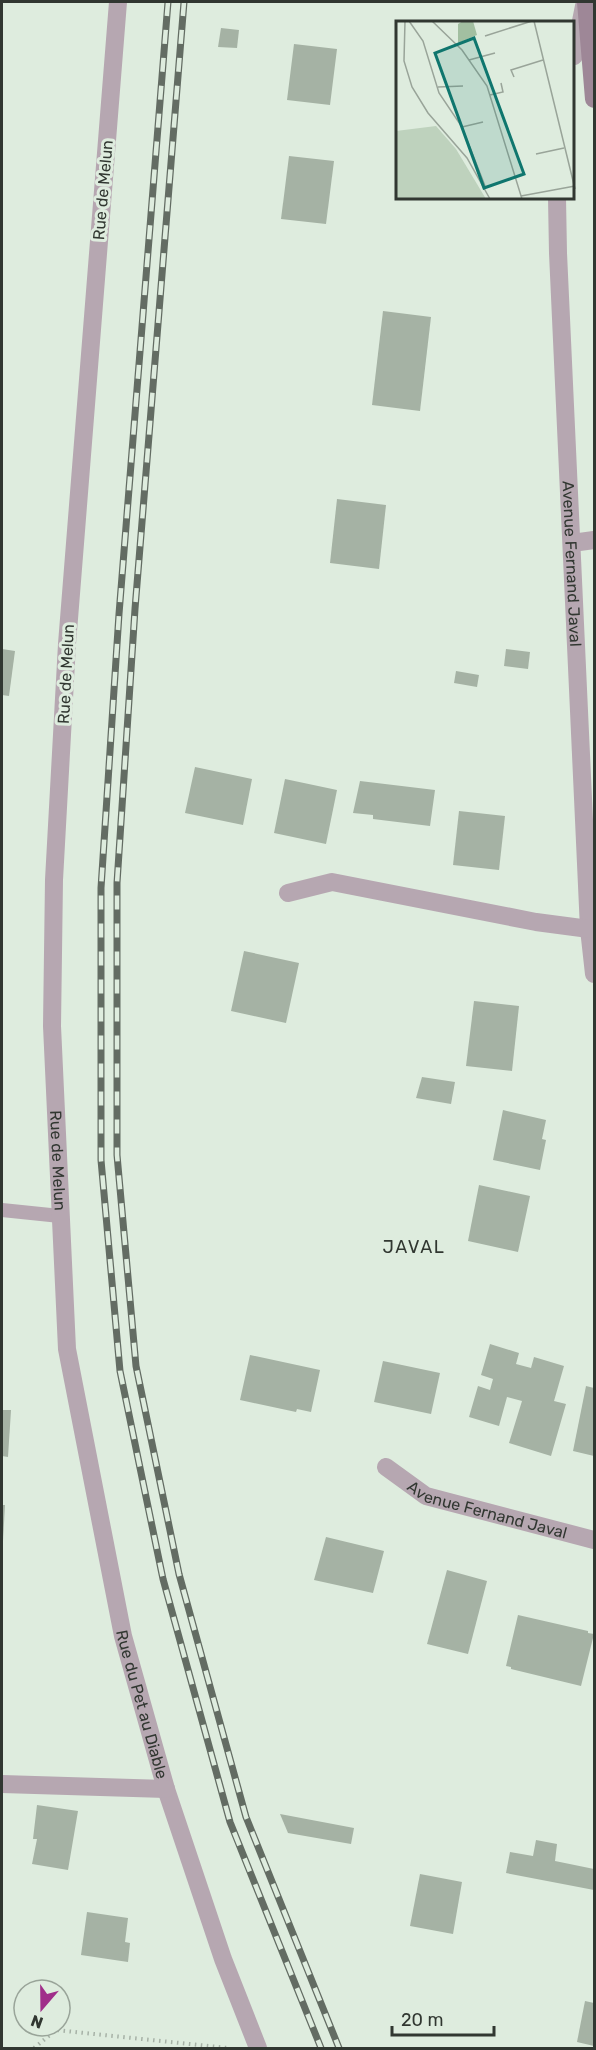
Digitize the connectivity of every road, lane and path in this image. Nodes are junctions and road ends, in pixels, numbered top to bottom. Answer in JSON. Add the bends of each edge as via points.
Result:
{"nodes":[{"id":1,"x":118,"y":2,"type":"edge"},
{"id":2,"x":586,"y":2,"type":"edge"},
{"id":3,"x":575,"y":48,"type":"edge"},
{"id":4,"x":594,"y":99,"type":"edge"},
{"id":5,"x":557,"y":200,"type":"edge"},
{"id":6,"x":594,"y":540,"type":"edge"},
{"id":7,"x":572,"y":543,"type":"junction"},
{"id":8,"x":586,"y":674,"type":"edge"},
{"id":9,"x":288,"y":893,"type":"dead end"},
{"id":10,"x":589,"y":929,"type":"junction"},
{"id":11,"x":594,"y":974,"type":"edge"},
{"id":12,"x":2,"y":1210,"type":"edge"},
{"id":13,"x":60,"y":1216,"type":"junction"},
{"id":14,"x":67,"y":1349,"type":"joint"},
{"id":15,"x":386,"y":1467,"type":"dead end"},
{"id":16,"x":594,"y":1540,"type":"edge"},
{"id":17,"x":2,"y":1784,"type":"edge"},
{"id":18,"x":166,"y":1789,"type":"junction"},
{"id":19,"x":34,"y":2049,"type":"edge"},
{"id":20,"x":228,"y":2049,"type":"edge"},
{"id":21,"x":258,"y":2049,"type":"edge"}],
"edges":[{"from":1,"to":13,"type":"street","name":"Rue de Melun","via":[[67,644],[54,880],[52,1026]]},
{"from":2,"to":3,"type":"street"},
{"from":2,"to":4,"type":"main road"},
{"from":5,"to":7,"type":"street","name":"Avenue Fernand Javal"},
{"from":6,"to":7,"type":"street"},
{"from":7,"to":8,"type":"street","name":"Avenue Fernand Javal"},
{"from":8,"to":10,"type":"street","name":"Avenue Fernand Javal"},
{"from":9,"to":10,"type":"street","via":[[332,882]]},
{"from":10,"to":11,"type":"street","name":"Avenue Fernand Javal"},
{"from":12,"to":13,"type":"lane"},
{"from":13,"to":14,"type":"street","name":"Rue de Melun"},
{"from":14,"to":18,"type":"street","name":"Rue du Pet au Diable","via":[[123,1636]]},
{"from":15,"to":16,"type":"street","name":"Avenue Fernand Javal","via":[[426,1496]]},
{"from":17,"to":18,"type":"street"},
{"from":18,"to":21,"type":"street","name":"Rue du Pet au Diable"},
{"from":19,"to":20,"type":"path","via":[[57,2030]]}]}
